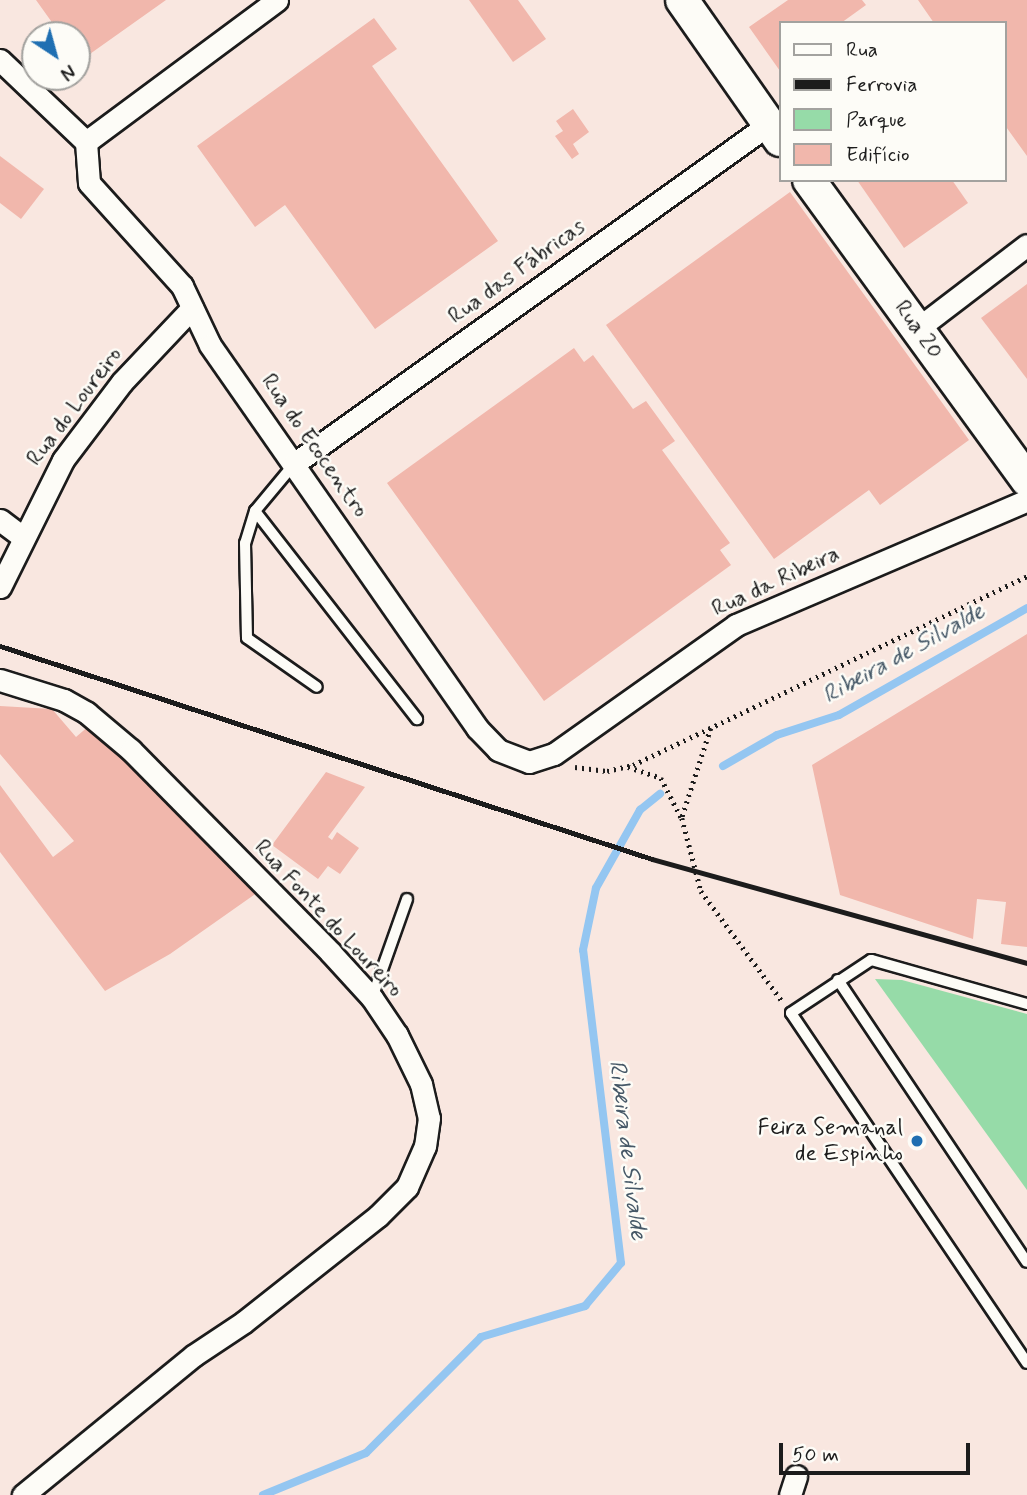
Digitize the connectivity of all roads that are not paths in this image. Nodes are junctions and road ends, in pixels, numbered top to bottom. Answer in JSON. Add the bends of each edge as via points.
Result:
{"nodes":[{"id":1,"x":277,"y":0,"type":"edge"},
{"id":2,"x":694,"y":4,"type":"edge"},
{"id":3,"x":0,"y":60,"type":"edge"},
{"id":4,"x":775,"y":132,"type":"edge"},
{"id":5,"x":86,"y":142,"type":"junction"},
{"id":6,"x":810,"y":182,"type":"edge"},
{"id":7,"x":1027,"y":245,"type":"edge"},
{"id":8,"x":192,"y":308,"type":"junction"},
{"id":9,"x":917,"y":329,"type":"junction"},
{"id":10,"x":295,"y":463,"type":"junction"},
{"id":11,"x":1027,"y":480,"type":"edge"},
{"id":12,"x":1027,"y":500,"type":"edge"},
{"id":13,"x":255,"y":511,"type":"junction"},
{"id":14,"x":0,"y":520,"type":"edge"},
{"id":15,"x":21,"y":536,"type":"junction"},
{"id":16,"x":0,"y":587,"type":"edge"},
{"id":17,"x":0,"y":681,"type":"edge"},
{"id":18,"x":317,"y":687,"type":"dead end"},
{"id":19,"x":417,"y":719,"type":"dead end"},
{"id":20,"x":529,"y":762,"type":"joint"},
{"id":21,"x":407,"y":899,"type":"dead end"},
{"id":22,"x":838,"y":980,"type":"junction"},
{"id":23,"x":372,"y":998,"type":"junction"},
{"id":24,"x":1027,"y":1004,"type":"edge"},
{"id":25,"x":1027,"y":1262,"type":"edge"},
{"id":26,"x":1027,"y":1363,"type":"edge"},
{"id":27,"x":23,"y":1495,"type":"edge"}],
"edges":[{"from":1,"to":5,"type":"street"},
{"from":2,"to":4,"type":"main road"},
{"from":3,"to":5,"type":"street"},
{"from":4,"to":10,"type":"street","name":"Rua das Fábricas"},
{"from":5,"to":8,"type":"street","name":"Rua do Ecocentro","via":[[89,183],[183,286]]},
{"from":6,"to":9,"type":"main road","name":"Rua 20"},
{"from":7,"to":9,"type":"street"},
{"from":8,"to":10,"type":"street","name":"Rua do Ecocentro","via":[[210,345]]},
{"from":8,"to":15,"type":"street","name":"Rua do Loureiro","via":[[89,425],[63,460]]},
{"from":9,"to":11,"type":"main road","name":"Rua 20"},
{"from":10,"to":13,"type":"lane"},
{"from":10,"to":20,"type":"street","name":"Rua do Ecocentro","via":[[477,728],[498,750]]},
{"from":12,"to":20,"type":"street","name":"Rua da Ribeira","via":[[736,625],[554,754]]},
{"from":13,"to":18,"type":"lane","via":[[245,543],[247,638]]},
{"from":13,"to":19,"type":"lane"},
{"from":14,"to":15,"type":"street"},
{"from":15,"to":16,"type":"street","name":"Rua do Loureiro"},
{"from":17,"to":23,"type":"street","name":"Rua Fonte do Loureiro","via":[[64,700],[131,750]]},
{"from":21,"to":23,"type":"lane"},
{"from":22,"to":24,"type":"lane","via":[[871,960]]},
{"from":22,"to":25,"type":"lane"},
{"from":22,"to":26,"type":"lane","via":[[791,1013]]},
{"from":23,"to":27,"type":"street","name":"Rua Fonte do Loureiro","via":[[421,1084],[429,1118],[425,1146],[407,1187],[367,1224],[244,1322],[193,1356]]}]}
